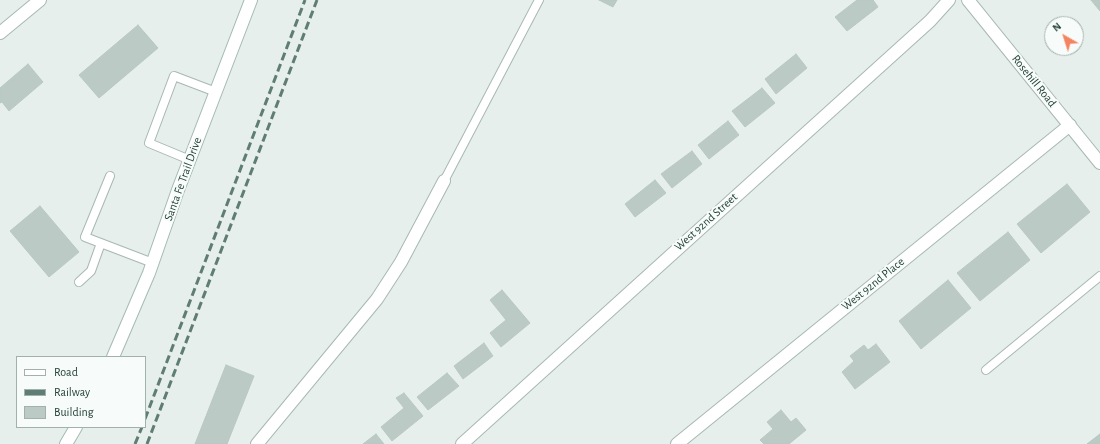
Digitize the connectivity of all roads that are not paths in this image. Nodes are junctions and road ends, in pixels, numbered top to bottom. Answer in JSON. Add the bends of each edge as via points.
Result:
{"nodes":[{"id":1,"x":40,"y":0,"type":"edge"},
{"id":2,"x":251,"y":0,"type":"edge"},
{"id":3,"x":539,"y":0,"type":"edge"},
{"id":4,"x":949,"y":0,"type":"edge"},
{"id":5,"x":968,"y":0,"type":"edge"},
{"id":6,"x":0,"y":33,"type":"edge"},
{"id":7,"x":216,"y":92,"type":"junction"},
{"id":8,"x":1070,"y":125,"type":"junction"},
{"id":9,"x":190,"y":160,"type":"junction"},
{"id":10,"x":1100,"y":163,"type":"edge"},
{"id":11,"x":110,"y":176,"type":"dead end"},
{"id":12,"x":444,"y":181,"type":"joint"},
{"id":13,"x":101,"y":243,"type":"junction"},
{"id":14,"x":153,"y":263,"type":"junction"},
{"id":15,"x":1100,"y":276,"type":"edge"},
{"id":16,"x":79,"y":282,"type":"dead end"},
{"id":17,"x":113,"y":356,"type":"edge"},
{"id":18,"x":986,"y":370,"type":"dead end"},
{"id":19,"x":75,"y":428,"type":"edge"},
{"id":20,"x":66,"y":444,"type":"edge"},
{"id":21,"x":257,"y":444,"type":"edge"},
{"id":22,"x":462,"y":444,"type":"edge"},
{"id":23,"x":676,"y":444,"type":"edge"}],
"edges":[{"from":1,"to":6,"type":"street"},
{"from":2,"to":7,"type":"street","name":"Santa Fe Trail Drive"},
{"from":3,"to":12,"type":"lane"},
{"from":4,"to":22,"type":"street","name":"West 92nd Street","via":[[924,26]]},
{"from":5,"to":8,"type":"street","name":"Rosehill Road"},
{"from":7,"to":9,"type":"street","name":"Santa Fe Trail Drive"},
{"from":7,"to":9,"type":"lane","via":[[174,76],[150,143]]},
{"from":8,"to":10,"type":"street","name":"Rosehill Road"},
{"from":8,"to":23,"type":"street","name":"West 92nd Place"},
{"from":9,"to":14,"type":"street","name":"Santa Fe Trail Drive"},
{"from":11,"to":13,"type":"lane","via":[[85,237]]},
{"from":12,"to":21,"type":"street","via":[[401,262],[377,299]]},
{"from":13,"to":14,"type":"lane"},
{"from":13,"to":16,"type":"lane","via":[[91,271]]},
{"from":14,"to":17,"type":"street","name":"Santa Fe Trail Drive"},
{"from":15,"to":18,"type":"lane"},
{"from":19,"to":20,"type":"street"}]}
